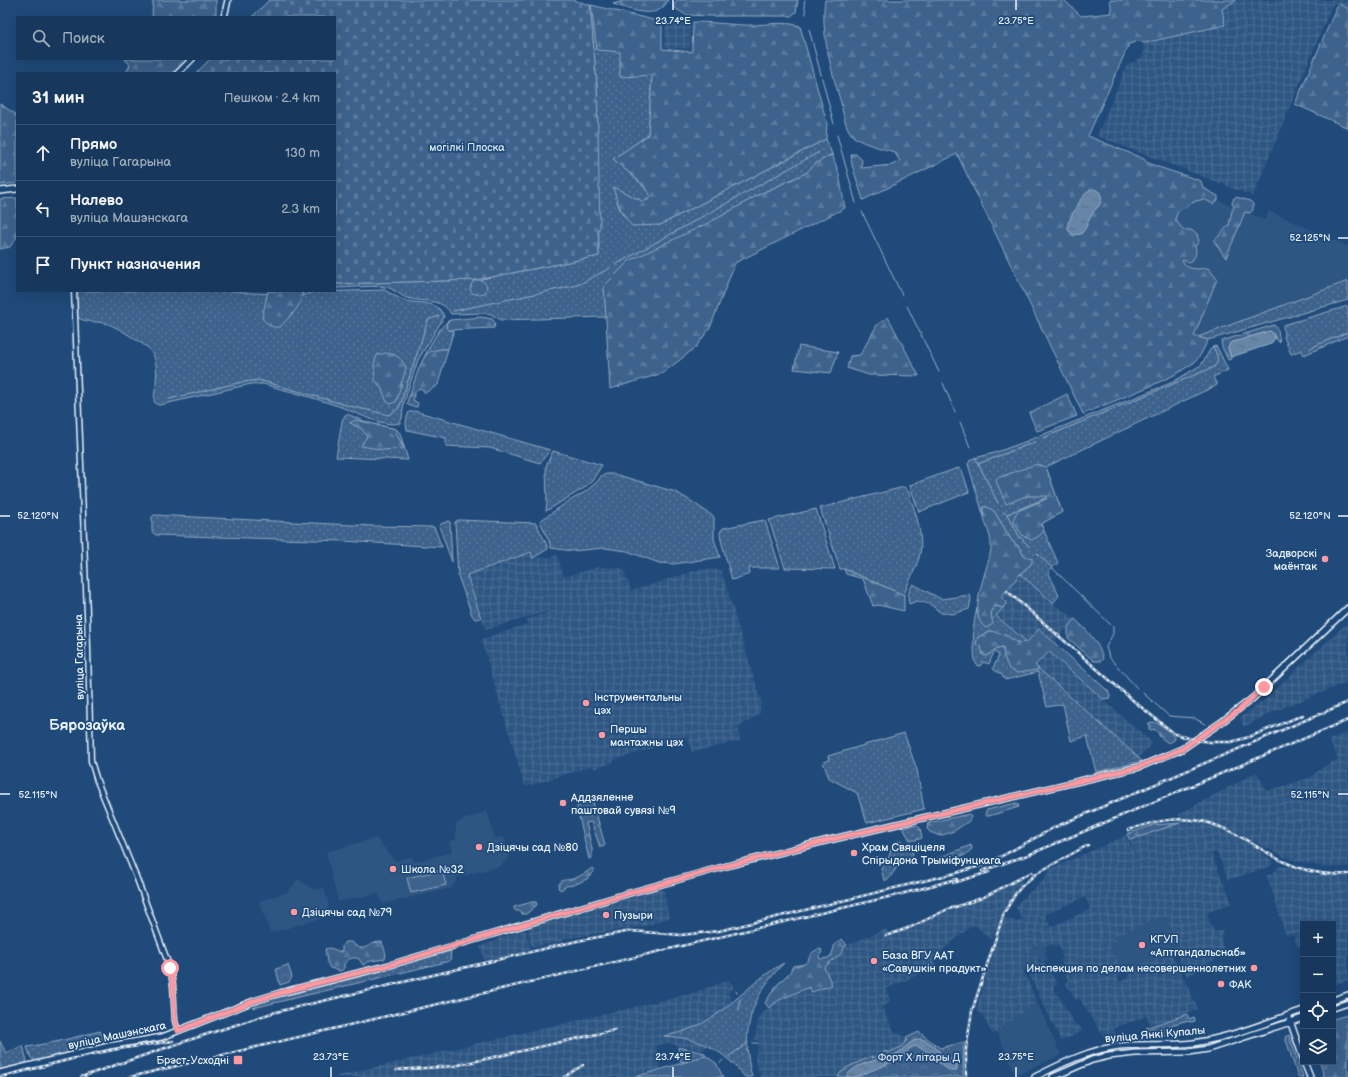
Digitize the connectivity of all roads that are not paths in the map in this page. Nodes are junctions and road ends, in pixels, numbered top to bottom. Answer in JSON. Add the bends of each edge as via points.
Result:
{"nodes":[{"id":1,"x":228,"y":0,"type":"edge"},
{"id":2,"x":224,"y":16,"type":"edge"},
{"id":3,"x":191,"y":60,"type":"edge"},
{"id":4,"x":179,"y":72,"type":"edge"},
{"id":5,"x":16,"y":189,"type":"edge"},
{"id":6,"x":0,"y":191,"type":"edge"},
{"id":7,"x":74,"y":292,"type":"edge"},
{"id":8,"x":1348,"y":608,"type":"edge"},
{"id":9,"x":1348,"y":995,"type":"edge"},
{"id":10,"x":1336,"y":999,"type":"edge"},
{"id":11,"x":1348,"y":1003,"type":"edge"},
{"id":12,"x":1336,"y":1007,"type":"edge"},
{"id":13,"x":1300,"y":1011,"type":"edge"},
{"id":14,"x":1288,"y":1015,"type":"junction"},
{"id":15,"x":1300,"y":1019,"type":"edge"},
{"id":16,"x":1290,"y":1022,"type":"junction"},
{"id":17,"x":178,"y":1031,"type":"junction"},
{"id":18,"x":1097,"y":1050,"type":"junction"},
{"id":19,"x":1300,"y":1050,"type":"edge"},
{"id":20,"x":1099,"y":1058,"type":"junction"},
{"id":21,"x":1305,"y":1065,"type":"edge"},
{"id":22,"x":0,"y":1072,"type":"edge"},
{"id":23,"x":1035,"y":1077,"type":"edge"},
{"id":24,"x":1053,"y":1077,"type":"edge"},
{"id":25,"x":1310,"y":1077,"type":"edge"}],
"edges":[{"from":1,"to":2,"type":"main road"},
{"from":3,"to":4,"type":"main road"},
{"from":5,"to":6,"type":"main road"},
{"from":7,"to":17,"type":"street","name":"вуліца Гагарына","via":[[91,761],[170,968]]},
{"from":8,"to":17,"type":"main road","name":"вуліца Машэнскага","via":[[1239,710],[1182,749],[1144,765],[723,867],[390,965],[290,990],[254,1001]]},
{"from":9,"to":10,"type":"main road"},
{"from":11,"to":12,"type":"main road"},
{"from":13,"to":14,"type":"main road","name":"вуліца Янкі Купалы"},
{"from":14,"to":16,"type":"main road"},
{"from":14,"to":18,"type":"main road","name":"вуліца Янкі Купалы","via":[[1197,1043],[1120,1046]]},
{"from":15,"to":16,"type":"main road","name":"вуліца Янкі Купалы"},
{"from":16,"to":19,"type":"main road"},
{"from":16,"to":20,"type":"main road","name":"вуліца Янкі Купалы","via":[[1208,1049],[1135,1053]]},
{"from":17,"to":22,"type":"main road","name":"вуліца Машэнскага","via":[[162,1037],[109,1046]]},
{"from":18,"to":20,"type":"main road"},
{"from":18,"to":23,"type":"main road","name":"вуліца Янкі Купалы"},
{"from":20,"to":24,"type":"main road","name":"вуліца Янкі Купалы"},
{"from":21,"to":25,"type":"main road"}]}
